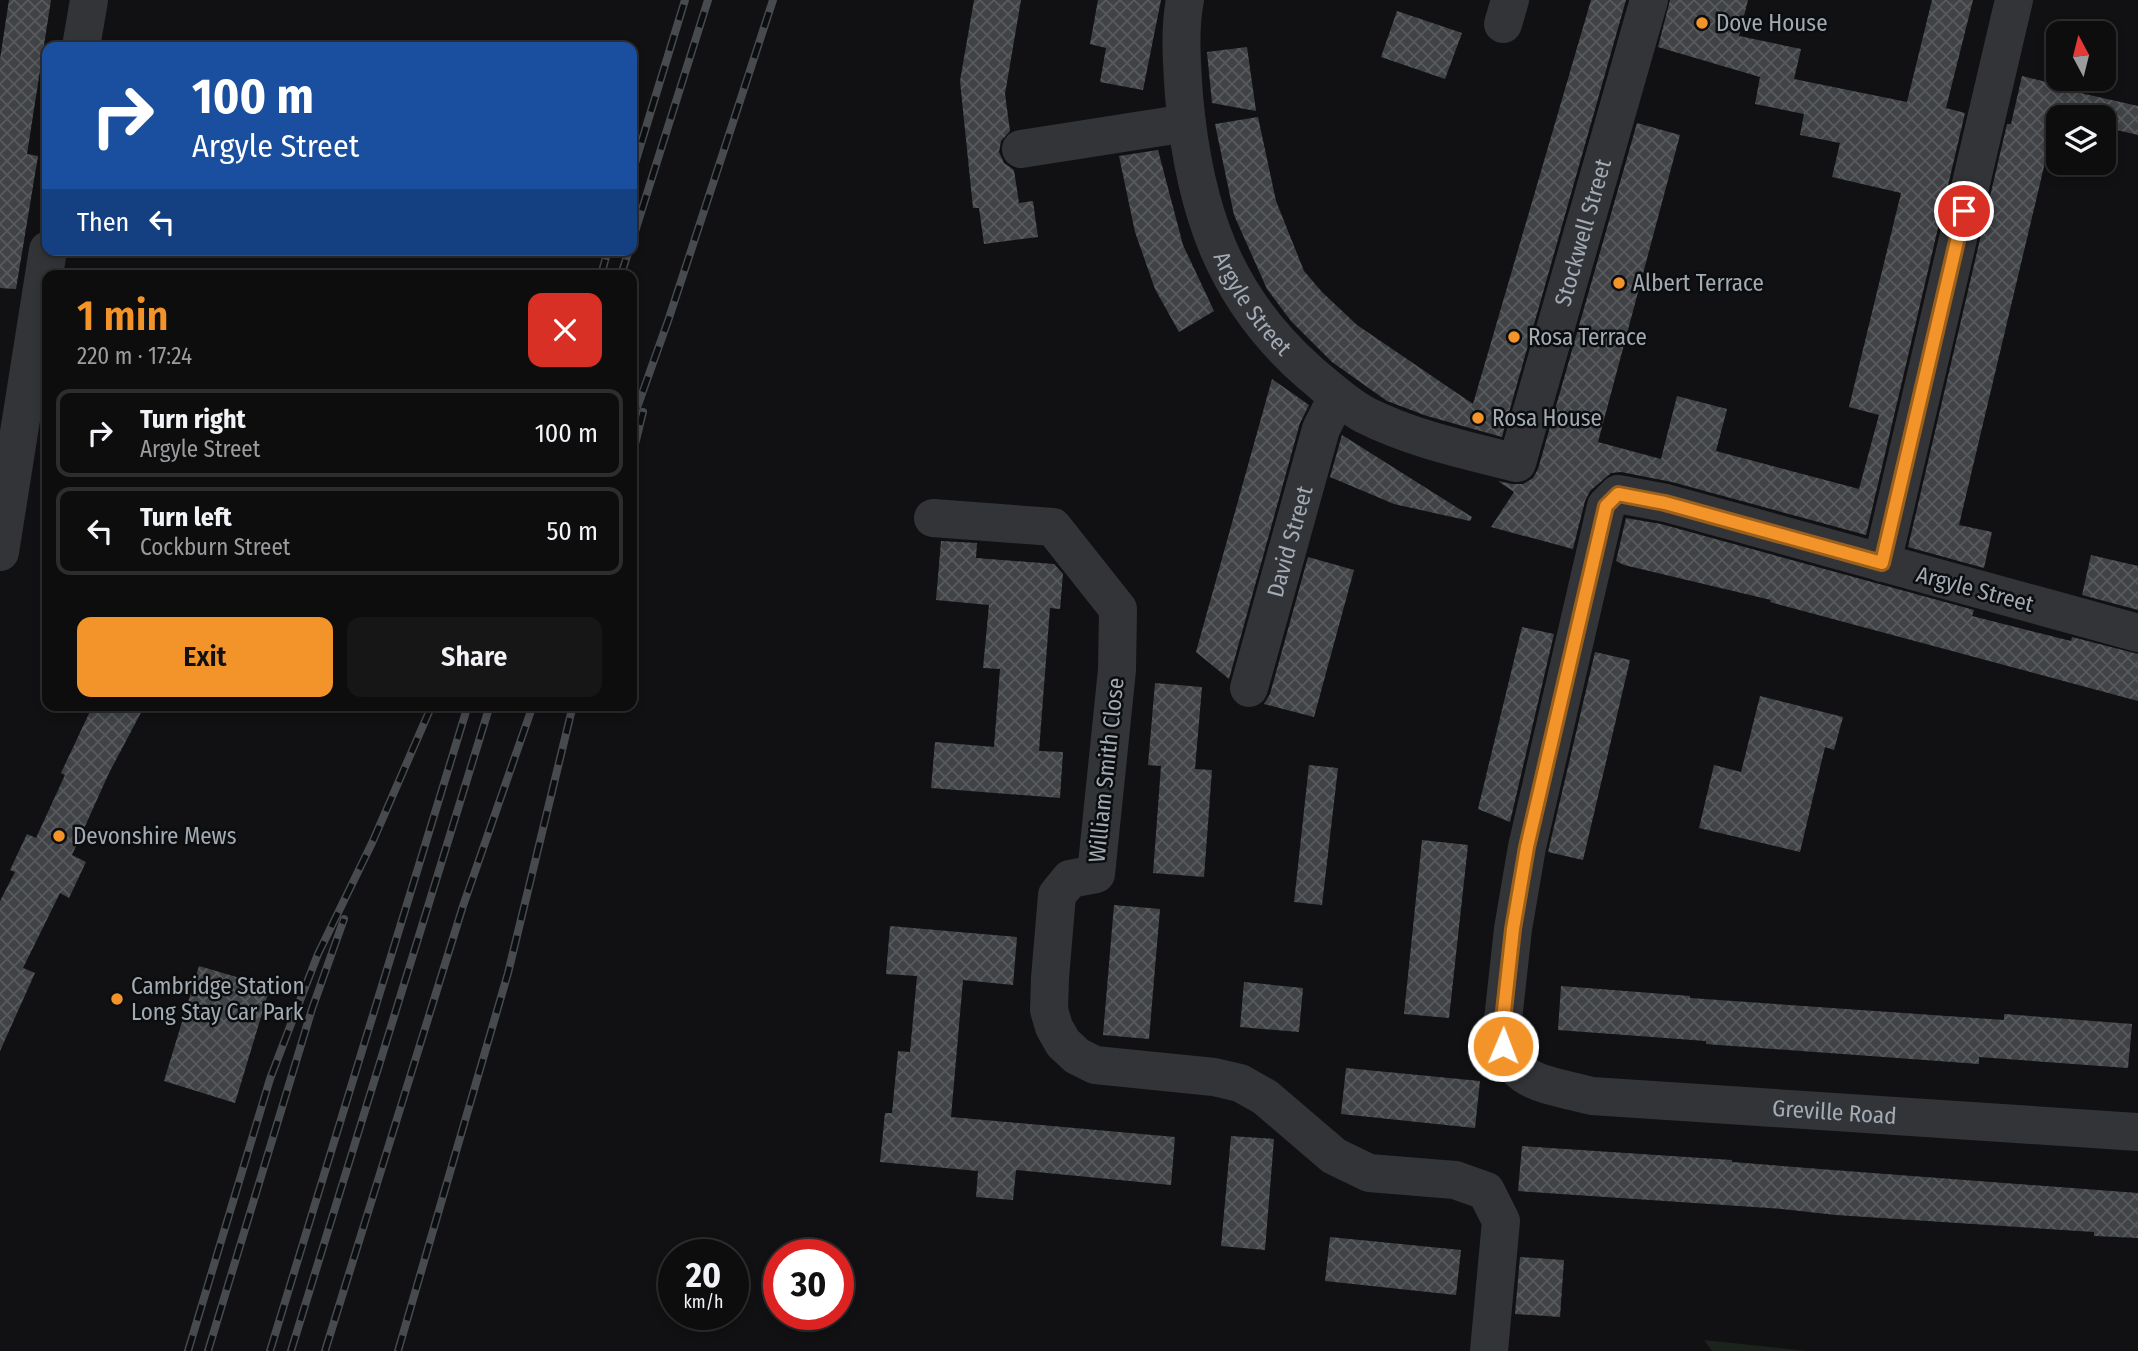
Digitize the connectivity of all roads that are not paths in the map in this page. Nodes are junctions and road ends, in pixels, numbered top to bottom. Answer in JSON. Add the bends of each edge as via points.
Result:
{"nodes":[{"id":1,"x":89,"y":0,"type":"edge"},
{"id":2,"x":1185,"y":0,"type":"edge"},
{"id":3,"x":1649,"y":0,"type":"edge"},
{"id":4,"x":2014,"y":0,"type":"edge"},
{"id":5,"x":82,"y":42,"type":"edge"},
{"id":6,"x":1187,"y":123,"type":"junction"},
{"id":7,"x":1021,"y":149,"type":"dead end"},
{"id":8,"x":41,"y":337,"type":"edge"},
{"id":9,"x":1337,"y":397,"type":"junction"},
{"id":10,"x":1517,"y":463,"type":"joint"},
{"id":11,"x":933,"y":519,"type":"dead end"},
{"id":12,"x":0,"y":552,"type":"edge"},
{"id":13,"x":1882,"y":563,"type":"junction"},
{"id":14,"x":2138,"y":633,"type":"edge"},
{"id":15,"x":1249,"y":688,"type":"dead end"},
{"id":16,"x":1533,"y":1080,"type":"joint"},
{"id":17,"x":2138,"y":1132,"type":"edge"},
{"id":18,"x":1489,"y":1351,"type":"edge"}],
"edges":[{"from":1,"to":5,"type":"street"},
{"from":2,"to":6,"type":"street","name":"Argyle Street","via":[[1182,65]]},
{"from":3,"to":10,"type":"street","name":"Stockwell Street"},
{"from":4,"to":13,"type":"street"},
{"from":6,"to":7,"type":"street"},
{"from":6,"to":9,"type":"street","name":"Argyle Street","via":[[1208,221],[1240,293],[1269,333]]},
{"from":8,"to":12,"type":"street"},
{"from":9,"to":10,"type":"street","name":"Argyle Street","via":[[1364,414],[1428,441]]},
{"from":9,"to":15,"type":"street","name":"David Street","via":[[1321,429]]},
{"from":11,"to":18,"type":"street","name":"William Smith Close","via":[[1053,527],[1118,609],[1096,874],[1070,879],[1057,895],[1049,1010],[1063,1042],[1095,1065],[1240,1083],[1265,1097],[1334,1156],[1369,1173],[1455,1180],[1486,1191],[1501,1221]]},
{"from":13,"to":14,"type":"street","name":"Argyle Street"},
{"from":13,"to":16,"type":"street","name":"Argyle Street","via":[[1665,503],[1618,494],[1606,506],[1527,847],[1513,929],[1503,1046],[1520,1073]]},
{"from":16,"to":17,"type":"street","name":"Greville Road","via":[[1592,1096]]}]}
